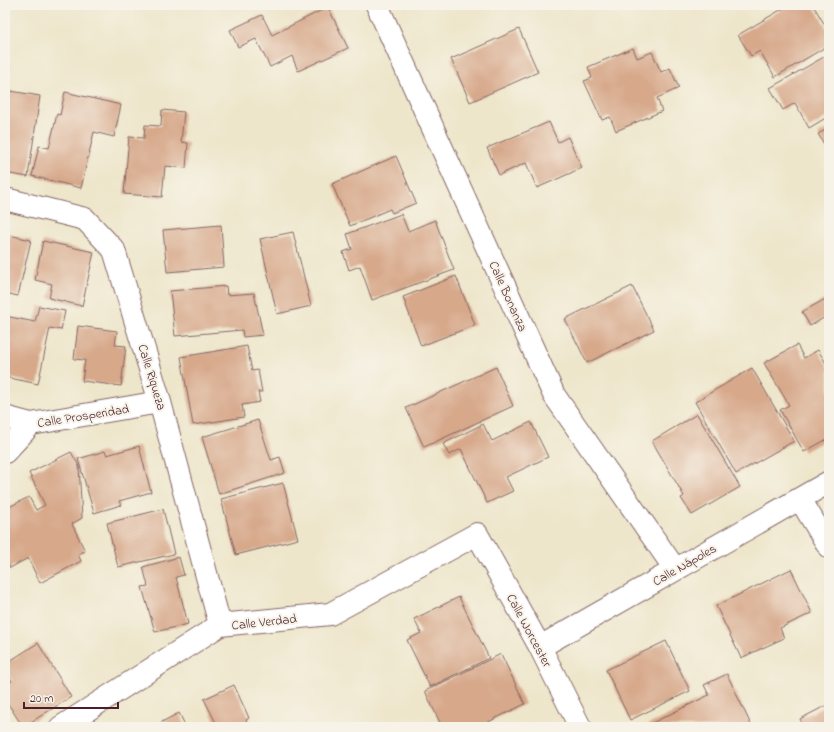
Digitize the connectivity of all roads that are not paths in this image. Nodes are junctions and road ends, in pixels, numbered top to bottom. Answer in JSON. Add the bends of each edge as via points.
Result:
{"nodes":[{"id":1,"x":377,"y":5,"type":"edge"},
{"id":2,"x":5,"y":199,"type":"edge"},
{"id":3,"x":160,"y":402,"type":"junction"},
{"id":4,"x":5,"y":417,"type":"edge"},
{"id":5,"x":31,"y":424,"type":"junction"},
{"id":6,"x":5,"y":452,"type":"edge"},
{"id":7,"x":829,"y":482,"type":"edge"},
{"id":8,"x":800,"y":499,"type":"junction"},
{"id":9,"x":477,"y":534,"type":"joint"},
{"id":10,"x":829,"y":547,"type":"edge"},
{"id":11,"x":675,"y":569,"type":"junction"},
{"id":12,"x":220,"y":625,"type":"junction"},
{"id":13,"x":540,"y":647,"type":"junction"},
{"id":14,"x":61,"y":727,"type":"edge"},
{"id":15,"x":580,"y":727,"type":"edge"}],
"edges":[{"from":1,"to":11,"type":"street","name":"Calle Bonanza","via":[[554,395]]},
{"from":2,"to":3,"type":"street","name":"Calle Riqueza","via":[[85,219],[114,250]]},
{"from":3,"to":5,"type":"street","name":"Calle Prosperidad"},
{"from":3,"to":12,"type":"street","name":"Calle Riqueza"},
{"from":4,"to":5,"type":"street","name":"Calle Prosperidad"},
{"from":5,"to":6,"type":"street"},
{"from":7,"to":8,"type":"street","name":"Calle Nápoles"},
{"from":8,"to":10,"type":"street"},
{"from":8,"to":11,"type":"street","name":"Calle Nápoles"},
{"from":9,"to":12,"type":"street","name":"Calle Verdad","via":[[330,614]]},
{"from":9,"to":13,"type":"street","name":"Calle Worcester"},
{"from":11,"to":13,"type":"street","name":"Calle Nápoles"},
{"from":12,"to":14,"type":"street","name":"Calle Verdad"},
{"from":13,"to":15,"type":"street","name":"Calle Worcester"}]}
